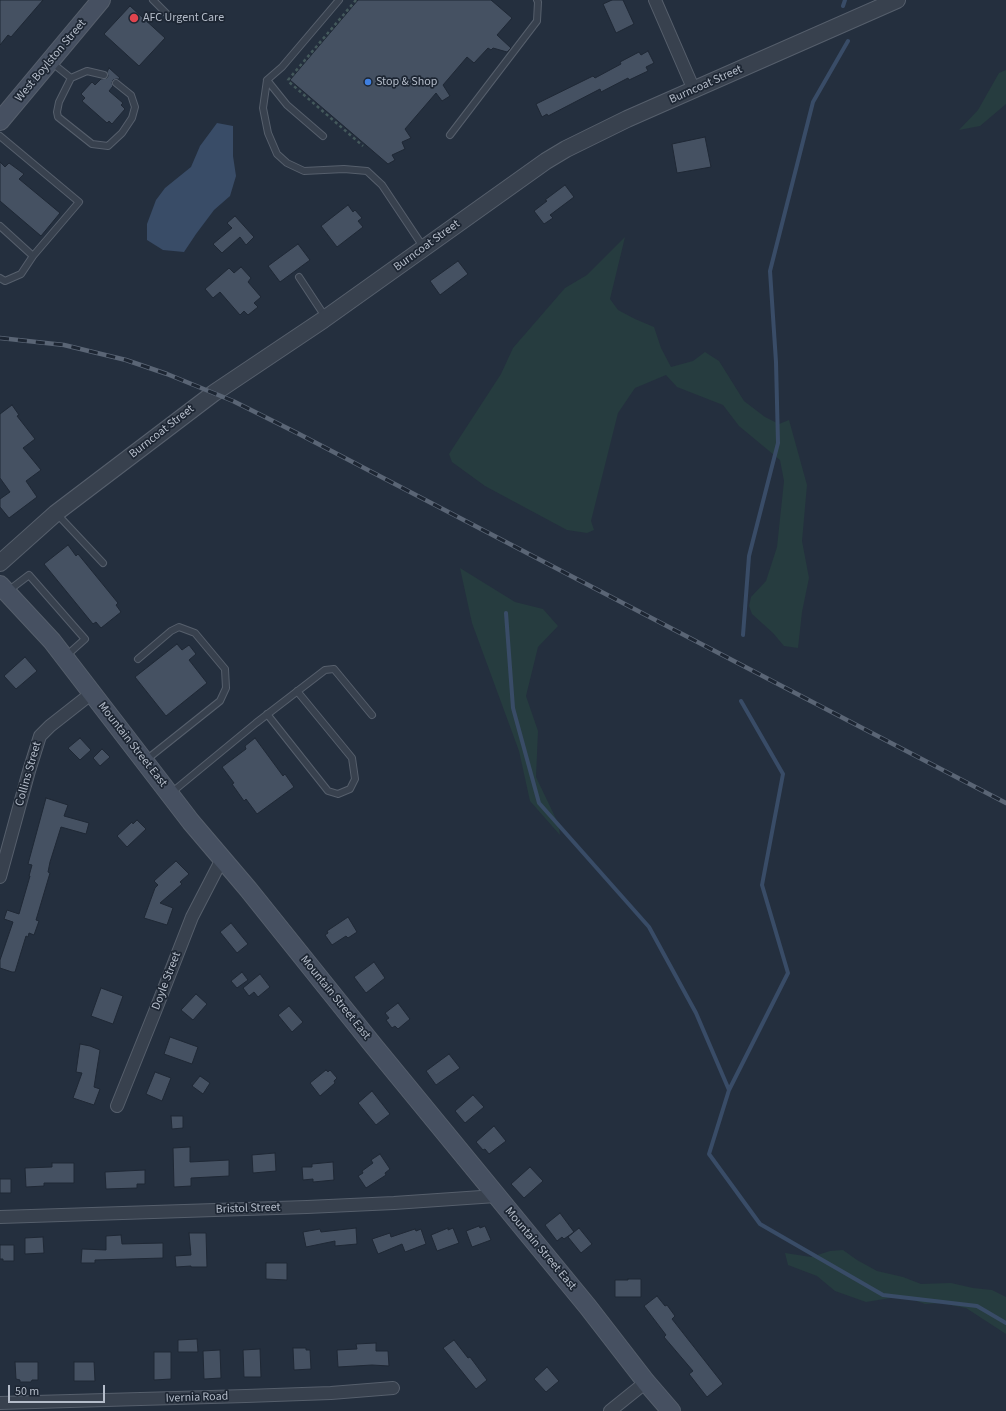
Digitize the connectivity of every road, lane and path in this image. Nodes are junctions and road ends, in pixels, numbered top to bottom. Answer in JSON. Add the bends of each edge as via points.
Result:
{"nodes":[{"id":1,"x":101,"y":0,"type":"edge"},
{"id":2,"x":153,"y":0,"type":"edge"},
{"id":3,"x":339,"y":0,"type":"edge"},
{"id":4,"x":356,"y":0,"type":"edge"},
{"id":5,"x":537,"y":0,"type":"edge"},
{"id":6,"x":655,"y":0,"type":"edge"},
{"id":7,"x":897,"y":0,"type":"edge"},
{"id":8,"x":170,"y":17,"type":"dead end"},
{"id":9,"x":50,"y":61,"type":"junction"},
{"id":10,"x":104,"y":75,"type":"dead end"},
{"id":11,"x":71,"y":78,"type":"junction"},
{"id":12,"x":267,"y":80,"type":"junction"},
{"id":13,"x":116,"y":83,"type":"dead end"},
{"id":14,"x":694,"y":90,"type":"junction"},
{"id":15,"x":0,"y":121,"type":"edge"},
{"id":16,"x":450,"y":135,"type":"dead end"},
{"id":17,"x":0,"y":136,"type":"edge"},
{"id":18,"x":323,"y":136,"type":"dead end"},
{"id":19,"x":363,"y":146,"type":"dead end"},
{"id":20,"x":0,"y":226,"type":"edge"},
{"id":21,"x":424,"y":248,"type":"junction"},
{"id":22,"x":33,"y":256,"type":"junction"},
{"id":23,"x":299,"y":277,"type":"dead end"},
{"id":24,"x":0,"y":278,"type":"edge"},
{"id":25,"x":326,"y":318,"type":"junction"},
{"id":26,"x":56,"y":513,"type":"junction"},
{"id":27,"x":0,"y":563,"type":"edge"},
{"id":28,"x":103,"y":563,"type":"dead end"},
{"id":29,"x":4,"y":588,"type":"edge"},
{"id":30,"x":64,"y":657,"type":"junction"},
{"id":31,"x":138,"y":659,"type":"dead end"},
{"id":32,"x":297,"y":691,"type":"junction"},
{"id":33,"x":92,"y":693,"type":"junction"},
{"id":34,"x":267,"y":714,"type":"junction"},
{"id":35,"x":372,"y":715,"type":"dead end"},
{"id":36,"x":145,"y":761,"type":"junction"},
{"id":37,"x":170,"y":794,"type":"junction"},
{"id":38,"x":222,"y":859,"type":"junction"},
{"id":39,"x":0,"y":877,"type":"edge"},
{"id":40,"x":117,"y":1106,"type":"dead end"},
{"id":41,"x":496,"y":1196,"type":"junction"},
{"id":42,"x":0,"y":1217,"type":"edge"},
{"id":43,"x":646,"y":1382,"type":"junction"},
{"id":44,"x":393,"y":1388,"type":"dead end"},
{"id":45,"x":0,"y":1402,"type":"edge"},
{"id":46,"x":610,"y":1411,"type":"edge"},
{"id":47,"x":671,"y":1411,"type":"edge"}],
"edges":[{"from":1,"to":9,"type":"main road","name":"West Boylston Street"},
{"from":2,"to":8,"type":"lane"},
{"from":3,"to":12,"type":"lane","via":[[282,68]]},
{"from":4,"to":19,"type":"path","via":[[288,80]]},
{"from":5,"to":16,"type":"lane","via":[[537,21]]},
{"from":6,"to":14,"type":"street"},
{"from":7,"to":14,"type":"street","name":"Burncoat Street"},
{"from":9,"to":11,"type":"lane"},
{"from":9,"to":15,"type":"main road","name":"West Boylston Street"},
{"from":10,"to":11,"type":"lane","via":[[87,71]]},
{"from":11,"to":13,"type":"lane","via":[[59,102],[58,117],[92,144],[108,146],[122,133],[132,118],[135,107],[131,96]]},
{"from":12,"to":18,"type":"lane","via":[[287,105]]},
{"from":12,"to":21,"type":"lane","via":[[263,108],[268,133],[277,154],[287,163],[304,171],[367,171],[382,185]]},
{"from":14,"to":21,"type":"street","name":"Burncoat Street","via":[[626,119],[566,149]]},
{"from":17,"to":22,"type":"lane","via":[[79,202]]},
{"from":20,"to":22,"type":"lane"},
{"from":21,"to":25,"type":"street","name":"Burncoat Street"},
{"from":22,"to":24,"type":"lane","via":[[21,274],[5,281]]},
{"from":23,"to":25,"type":"lane"},
{"from":25,"to":26,"type":"street","name":"Burncoat Street","via":[[214,393]]},
{"from":26,"to":27,"type":"street","name":"Burncoat Street"},
{"from":26,"to":28,"type":"lane"},
{"from":29,"to":30,"type":"main road","name":"Mountain Street East"},
{"from":29,"to":30,"type":"lane","via":[[29,575],[85,639]]},
{"from":30,"to":33,"type":"main road","name":"Mountain Street East"},
{"from":31,"to":36,"type":"lane","via":[[179,627],[195,633],[225,669],[226,688],[220,701]]},
{"from":32,"to":34,"type":"lane"},
{"from":32,"to":34,"type":"lane","via":[[352,758],[355,779],[350,789],[338,794],[328,791]]},
{"from":32,"to":35,"type":"lane","via":[[325,670],[334,669]]},
{"from":33,"to":36,"type":"main road","name":"Mountain Street East"},
{"from":33,"to":39,"type":"street","name":"Collins Street","via":[[40,736]]},
{"from":34,"to":37,"type":"lane"},
{"from":36,"to":37,"type":"main road","name":"Mountain Street East"},
{"from":37,"to":38,"type":"main road","name":"Mountain Street East"},
{"from":38,"to":40,"type":"street","name":"Doyle Street","via":[[192,916]]},
{"from":38,"to":41,"type":"main road","name":"Mountain Street East"},
{"from":41,"to":42,"type":"street","name":"Bristol Street","via":[[329,1206]]},
{"from":41,"to":43,"type":"main road","name":"Mountain Street East"},
{"from":43,"to":46,"type":"street"},
{"from":43,"to":47,"type":"main road","name":"Mountain Street East"},
{"from":44,"to":45,"type":"street","name":"Ivernia Road","via":[[249,1396]]}]}
